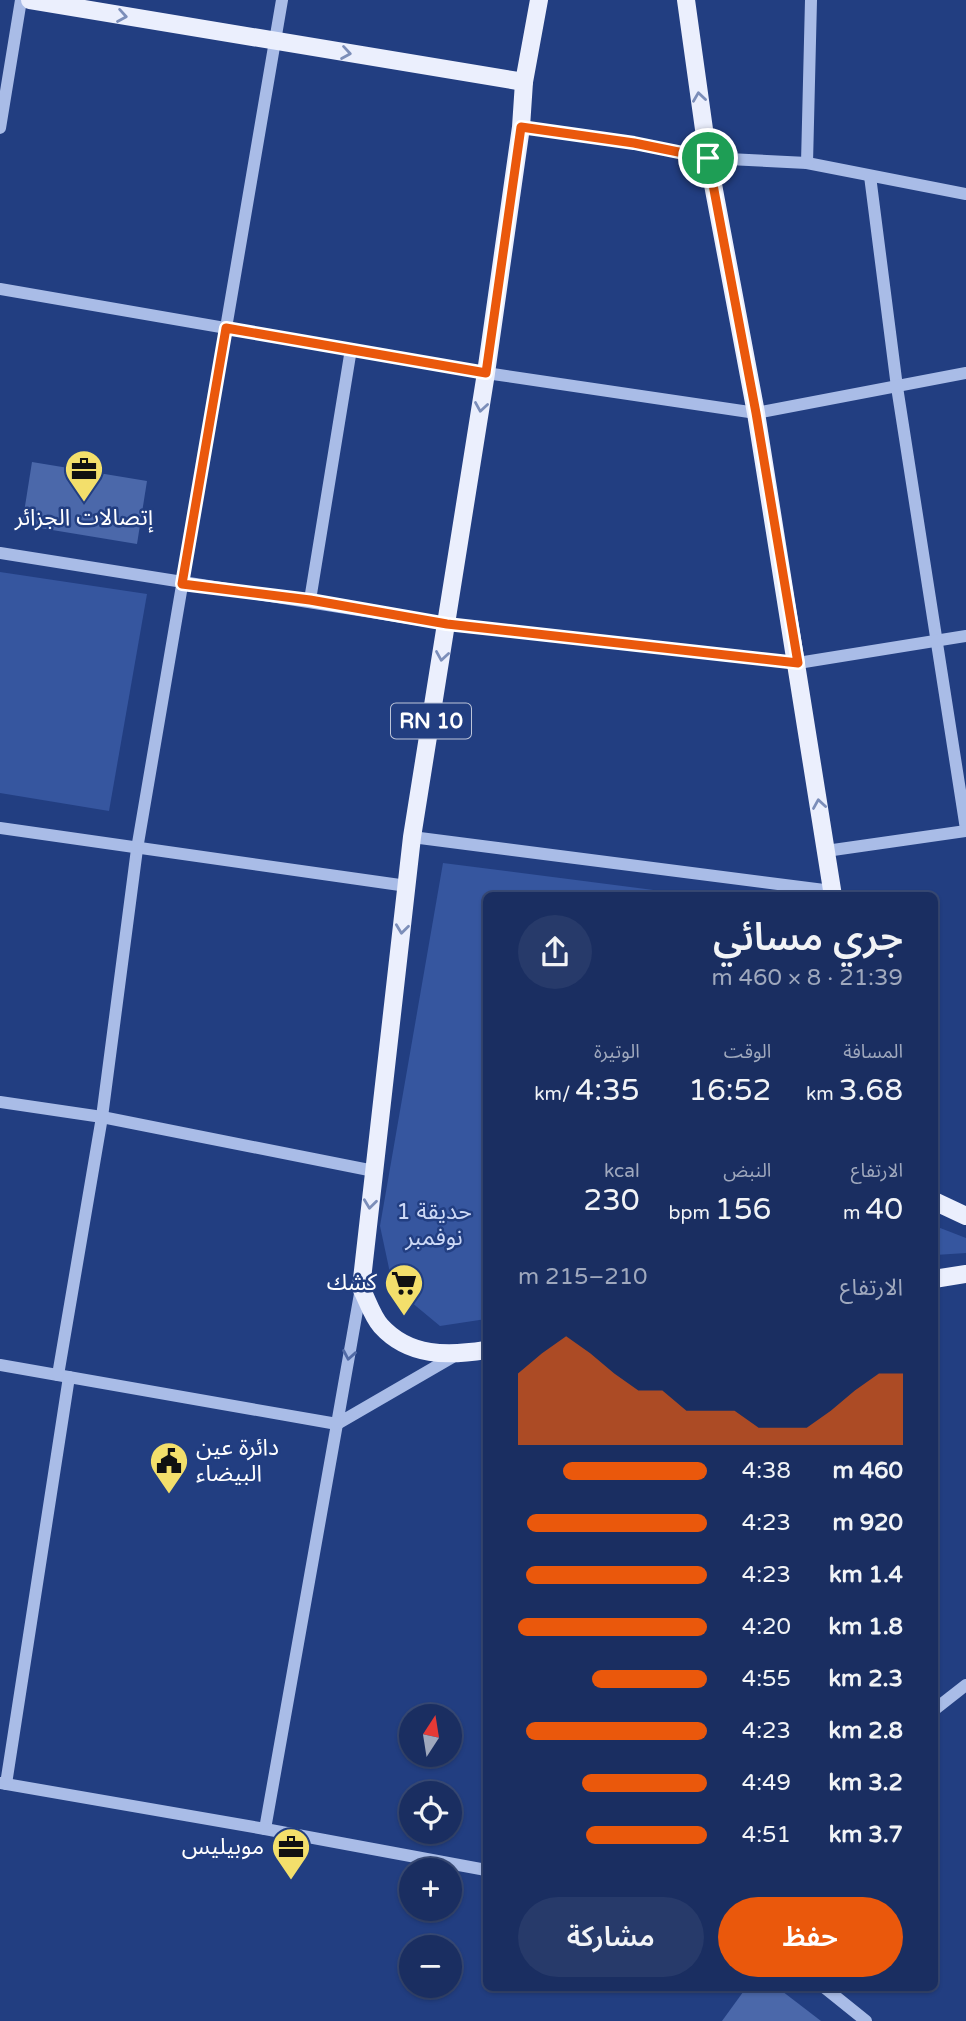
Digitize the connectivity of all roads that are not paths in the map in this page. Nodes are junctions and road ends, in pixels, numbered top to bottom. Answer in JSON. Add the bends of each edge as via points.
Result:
{"nodes":[{"id":1,"x":21,"y":0,"type":"edge"},
{"id":2,"x":30,"y":0,"type":"edge"},
{"id":3,"x":282,"y":0,"type":"edge"},
{"id":4,"x":539,"y":0,"type":"edge"},
{"id":5,"x":686,"y":0,"type":"edge"},
{"id":6,"x":811,"y":0,"type":"edge"},
{"id":7,"x":276,"y":42,"type":"junction"},
{"id":8,"x":524,"y":82,"type":"junction"},
{"id":9,"x":521,"y":127,"type":"junction"},
{"id":10,"x":0,"y":128,"type":"edge"},
{"id":11,"x":708,"y":158,"type":"junction"},
{"id":12,"x":807,"y":163,"type":"junction"},
{"id":13,"x":870,"y":176,"type":"junction"},
{"id":14,"x":966,"y":194,"type":"edge"},
{"id":15,"x":0,"y":289,"type":"edge"},
{"id":16,"x":226,"y":328,"type":"junction"},
{"id":17,"x":351,"y":349,"type":"junction"},
{"id":18,"x":486,"y":373,"type":"junction"},
{"id":19,"x":966,"y":373,"type":"edge"},
{"id":20,"x":897,"y":387,"type":"junction"},
{"id":21,"x":756,"y":413,"type":"junction"},
{"id":22,"x":0,"y":553,"type":"edge"},
{"id":23,"x":182,"y":584,"type":"junction"},
{"id":24,"x":310,"y":600,"type":"junction"},
{"id":25,"x":447,"y":624,"type":"junction"},
{"id":26,"x":966,"y":636,"type":"edge"},
{"id":27,"x":936,"y":641,"type":"junction"},
{"id":28,"x":798,"y":663,"type":"junction"},
{"id":29,"x":0,"y":828,"type":"edge"},
{"id":30,"x":966,"y":830,"type":"edge"},
{"id":31,"x":412,"y":837,"type":"junction"},
{"id":32,"x":137,"y":849,"type":"junction"},
{"id":33,"x":826,"y":851,"type":"junction"},
{"id":34,"x":407,"y":886,"type":"junction"},
{"id":35,"x":818,"y":892,"type":"edge"},
{"id":36,"x":833,"y":892,"type":"edge"},
{"id":37,"x":0,"y":1102,"type":"edge"},
{"id":38,"x":102,"y":1117,"type":"junction"},
{"id":39,"x":374,"y":1171,"type":"junction"},
{"id":40,"x":938,"y":1203,"type":"edge"},
{"id":41,"x":966,"y":1216,"type":"edge"},
{"id":42,"x":966,"y":1274,"type":"edge"},
{"id":43,"x":938,"y":1278,"type":"edge"},
{"id":44,"x":360,"y":1288,"type":"junction"},
{"id":45,"x":483,"y":1350,"type":"edge"},
{"id":46,"x":456,"y":1355,"type":"junction"},
{"id":47,"x":0,"y":1365,"type":"edge"},
{"id":48,"x":64,"y":1376,"type":"junction"},
{"id":49,"x":337,"y":1424,"type":"junction"},
{"id":50,"x":966,"y":1685,"type":"edge"},
{"id":51,"x":938,"y":1707,"type":"edge"},
{"id":52,"x":3,"y":1783,"type":"edge"},
{"id":53,"x":265,"y":1829,"type":"junction"},
{"id":54,"x":483,"y":1869,"type":"edge"},
{"id":55,"x":829,"y":1991,"type":"edge"},
{"id":56,"x":866,"y":2021,"type":"edge"}],
"edges":[{"from":1,"to":10,"type":"street"},
{"from":2,"to":7,"type":"main road","one_way":true},
{"from":3,"to":7,"type":"street"},
{"from":4,"to":8,"type":"main road","number":"RN 10"},
{"from":11,"to":5,"type":"main road","one_way":true},
{"from":6,"to":12,"type":"street"},
{"from":7,"to":8,"type":"main road","one_way":true},
{"from":7,"to":16,"type":"street"},
{"from":8,"to":9,"type":"main road","number":"RN 10"},
{"from":9,"to":11,"type":"street"},
{"from":9,"to":18,"type":"main road","number":"RN 10"},
{"from":11,"to":12,"type":"street"},
{"from":11,"to":21,"type":"main road"},
{"from":12,"to":13,"type":"street"},
{"from":13,"to":14,"type":"street"},
{"from":13,"to":20,"type":"street"},
{"from":15,"to":16,"type":"street"},
{"from":16,"to":17,"type":"street"},
{"from":16,"to":23,"type":"street"},
{"from":17,"to":18,"type":"street"},
{"from":17,"to":24,"type":"street"},
{"from":18,"to":21,"type":"street"},
{"from":18,"to":25,"type":"main road","number":"RN 10","one_way":true},
{"from":19,"to":20,"type":"street"},
{"from":20,"to":21,"type":"street"},
{"from":20,"to":27,"type":"street"},
{"from":21,"to":28,"type":"main road"},
{"from":22,"to":23,"type":"street"},
{"from":23,"to":24,"type":"street"},
{"from":23,"to":32,"type":"street"},
{"from":24,"to":25,"type":"street"},
{"from":25,"to":28,"type":"street"},
{"from":25,"to":31,"type":"main road","number":"RN 10","one_way":true},
{"from":26,"to":27,"type":"street"},
{"from":27,"to":28,"type":"street"},
{"from":27,"to":30,"type":"street"},
{"from":33,"to":28,"type":"main road","one_way":true},
{"from":29,"to":32,"type":"street"},
{"from":30,"to":33,"type":"street"},
{"from":31,"to":34,"type":"main road","number":"RN 10"},
{"from":31,"to":35,"type":"street"},
{"from":32,"to":34,"type":"street"},
{"from":32,"to":38,"type":"street"},
{"from":33,"to":36,"type":"main road"},
{"from":34,"to":39,"type":"main road","number":"RN 10","one_way":true},
{"from":37,"to":38,"type":"street"},
{"from":38,"to":39,"type":"street"},
{"from":38,"to":48,"type":"street"},
{"from":39,"to":44,"type":"main road","number":"RN 10","one_way":true},
{"from":40,"to":41,"type":"main road"},
{"from":42,"to":43,"type":"main road"},
{"from":44,"to":46,"type":"main road","via":[[379,1325],[399,1342],[422,1352]]},
{"from":44,"to":49,"type":"street","one_way":true},
{"from":45,"to":46,"type":"main road"},
{"from":46,"to":49,"type":"street"},
{"from":47,"to":48,"type":"street"},
{"from":48,"to":49,"type":"street"},
{"from":48,"to":52,"type":"street"},
{"from":49,"to":53,"type":"street"},
{"from":50,"to":51,"type":"street"},
{"from":52,"to":53,"type":"street"},
{"from":53,"to":54,"type":"street"},
{"from":55,"to":56,"type":"street"}]}
